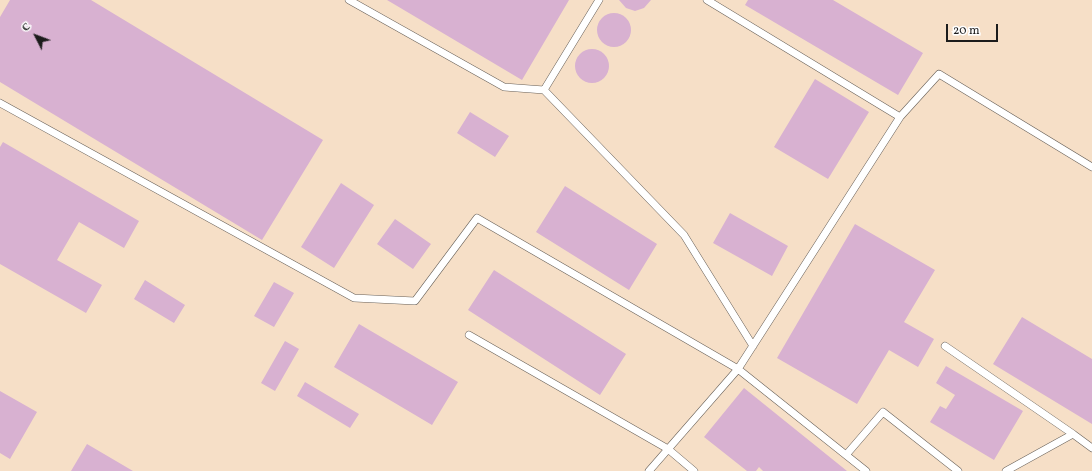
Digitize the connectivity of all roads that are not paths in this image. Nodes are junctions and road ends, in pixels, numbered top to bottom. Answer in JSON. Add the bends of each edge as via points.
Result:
{"nodes":[{"id":1,"x":349,"y":0,"type":"edge"},
{"id":2,"x":599,"y":0,"type":"edge"},
{"id":3,"x":707,"y":0,"type":"edge"},
{"id":4,"x":544,"y":90,"type":"junction"},
{"id":5,"x":0,"y":103,"type":"edge"},
{"id":6,"x":900,"y":117,"type":"junction"},
{"id":7,"x":1092,"y":167,"type":"edge"},
{"id":8,"x":469,"y":335,"type":"dead end"},
{"id":9,"x":753,"y":346,"type":"junction"},
{"id":10,"x":945,"y":346,"type":"dead end"},
{"id":11,"x":738,"y":369,"type":"junction"},
{"id":12,"x":1073,"y":434,"type":"junction"},
{"id":13,"x":1092,"y":448,"type":"edge"},
{"id":14,"x":668,"y":449,"type":"junction"},
{"id":15,"x":846,"y":455,"type":"junction"},
{"id":16,"x":650,"y":471,"type":"edge"},
{"id":17,"x":694,"y":471,"type":"edge"},
{"id":18,"x":866,"y":471,"type":"edge"},
{"id":19,"x":958,"y":471,"type":"edge"},
{"id":20,"x":1006,"y":471,"type":"edge"}],
"edges":[{"from":1,"to":4,"type":"lane","via":[[504,87]]},
{"from":2,"to":4,"type":"lane"},
{"from":3,"to":6,"type":"lane"},
{"from":4,"to":9,"type":"lane","via":[[684,235]]},
{"from":5,"to":11,"type":"lane","via":[[354,298],[415,301],[477,218]]},
{"from":6,"to":7,"type":"lane","via":[[939,74]]},
{"from":6,"to":9,"type":"lane"},
{"from":8,"to":14,"type":"lane"},
{"from":9,"to":11,"type":"lane"},
{"from":10,"to":12,"type":"lane"},
{"from":11,"to":14,"type":"lane"},
{"from":11,"to":15,"type":"lane"},
{"from":12,"to":13,"type":"lane"},
{"from":12,"to":20,"type":"lane"},
{"from":14,"to":16,"type":"lane"},
{"from":14,"to":17,"type":"lane"},
{"from":15,"to":18,"type":"lane"},
{"from":15,"to":19,"type":"lane","via":[[882,412]]}]}
